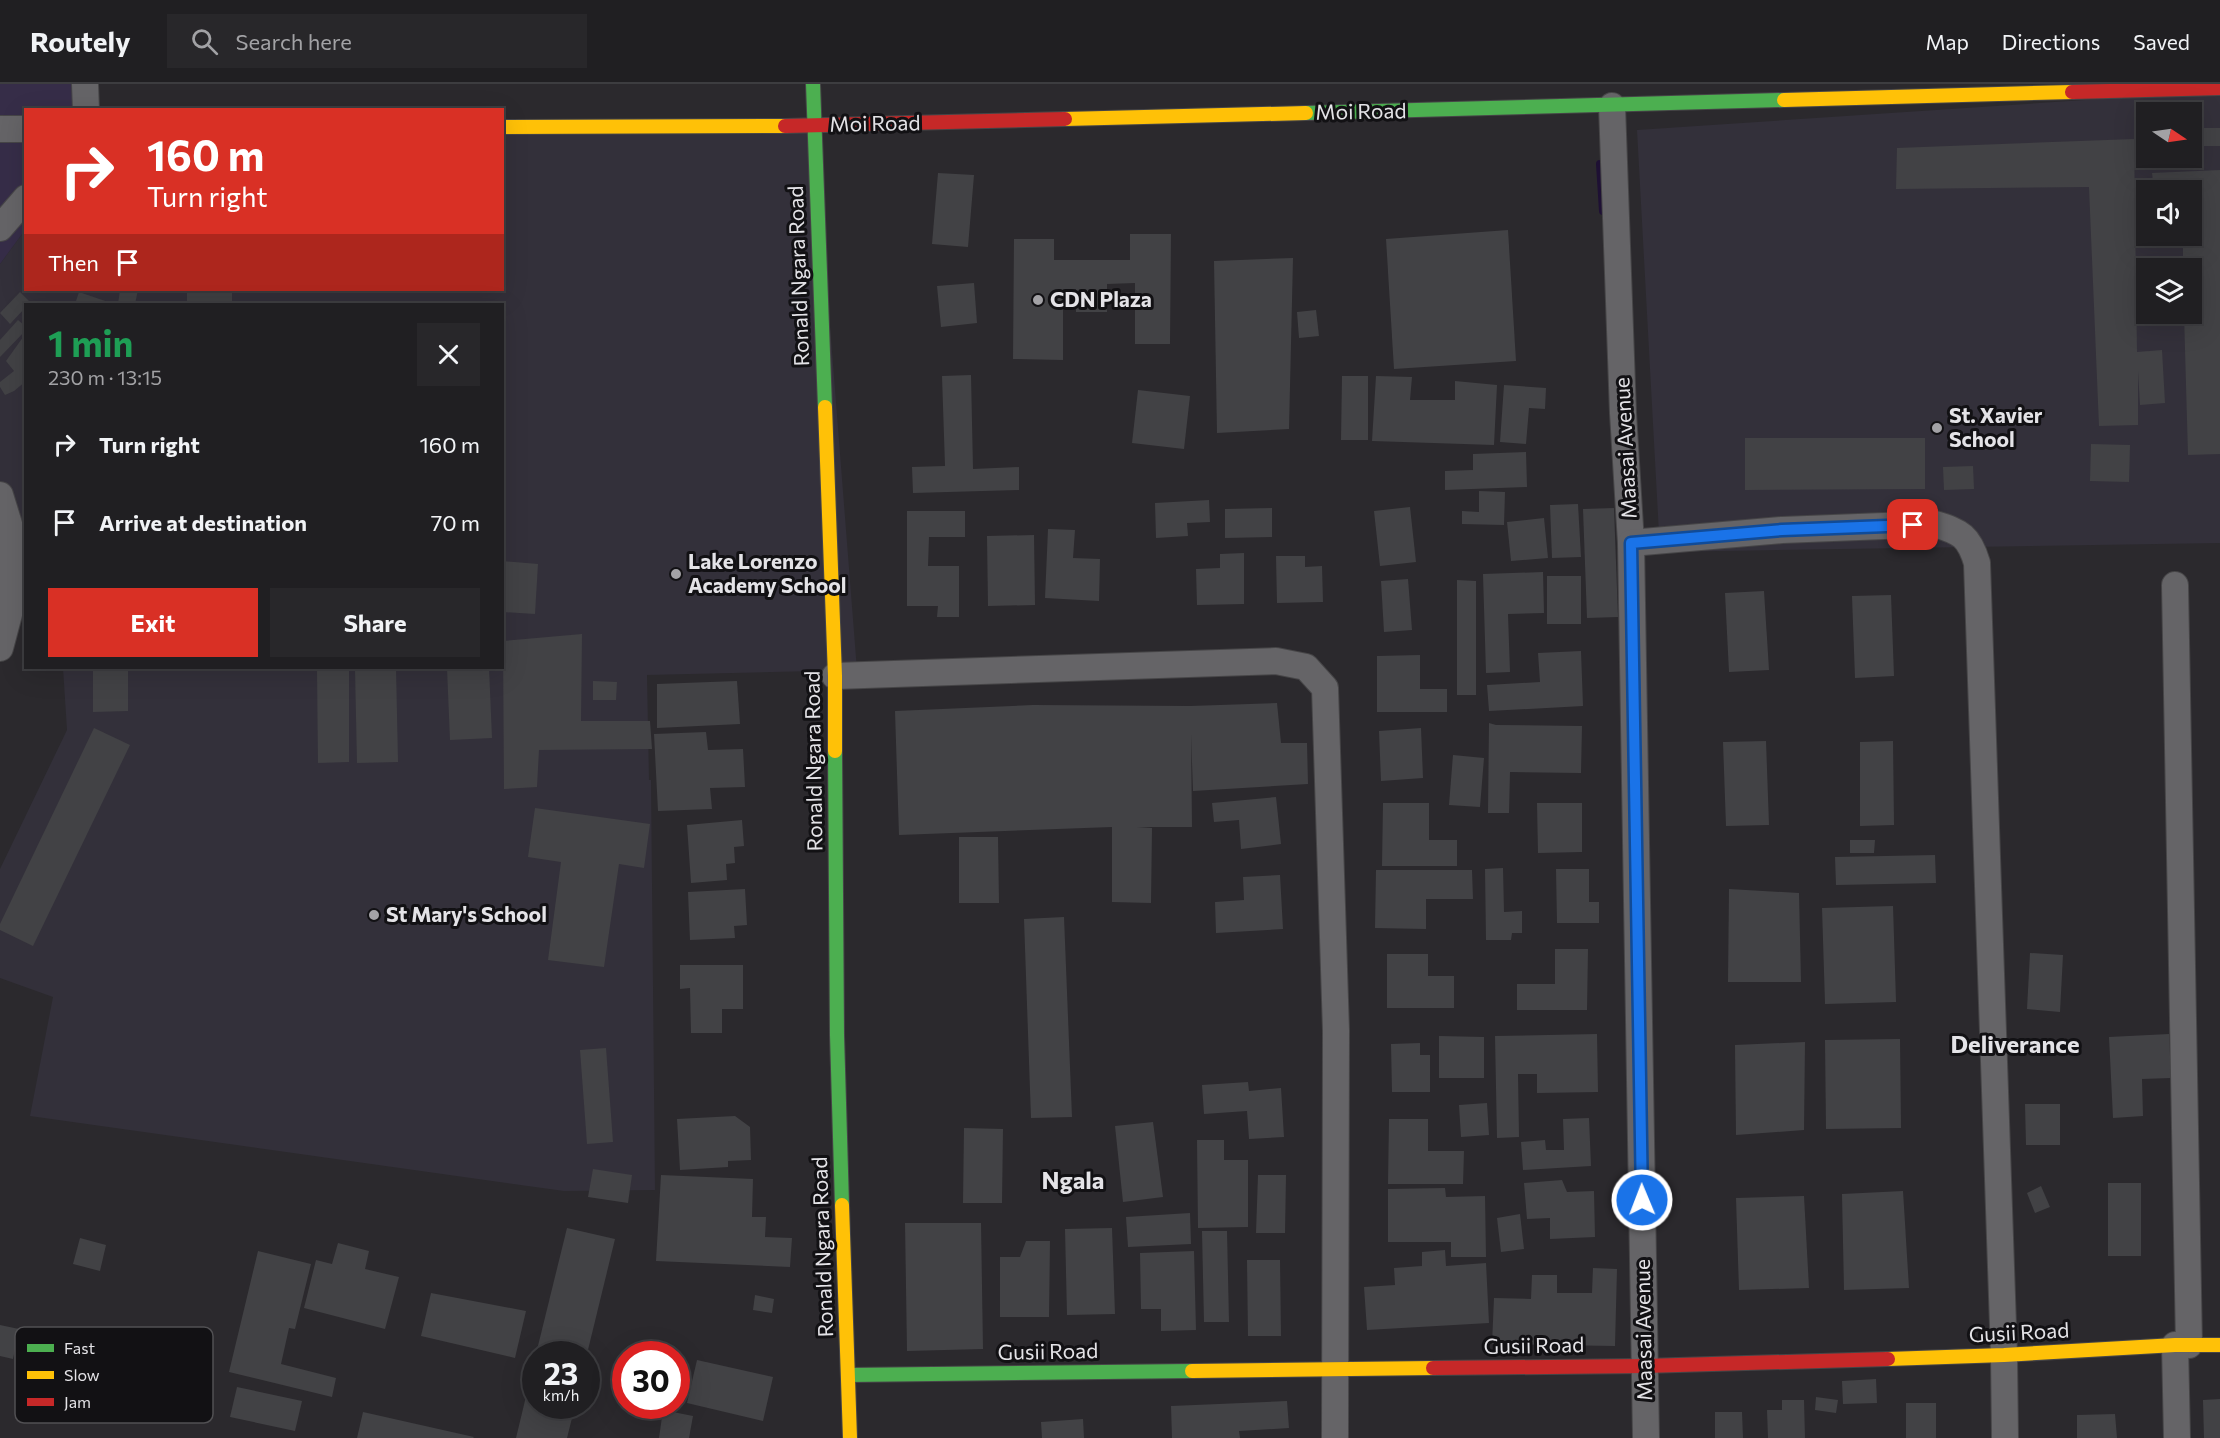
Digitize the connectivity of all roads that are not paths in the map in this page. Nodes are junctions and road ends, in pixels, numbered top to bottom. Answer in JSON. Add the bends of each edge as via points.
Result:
{"nodes":[{"id":1,"x":85,"y":84,"type":"edge"},
{"id":2,"x":813,"y":84,"type":"edge"},
{"id":3,"x":2220,"y":88,"type":"edge"},
{"id":4,"x":1612,"y":106,"type":"junction"},
{"id":5,"x":86,"y":108,"type":"edge"},
{"id":6,"x":814,"y":126,"type":"junction"},
{"id":7,"x":504,"y":127,"type":"edge"},
{"id":8,"x":0,"y":129,"type":"edge"},
{"id":9,"x":24,"y":129,"type":"edge"},
{"id":10,"x":24,"y":200,"type":"edge"},
{"id":11,"x":0,"y":228,"type":"edge"},
{"id":12,"x":0,"y":495,"type":"edge"},
{"id":13,"x":1631,"y":543,"type":"junction"},
{"id":14,"x":2175,"y":585,"type":"dead end"},
{"id":15,"x":0,"y":648,"type":"edge"},
{"id":16,"x":835,"y":676,"type":"junction"},
{"id":17,"x":2182,"y":1345,"type":"junction"},
{"id":18,"x":2220,"y":1345,"type":"edge"},
{"id":19,"x":2004,"y":1355,"type":"junction"},
{"id":20,"x":1644,"y":1366,"type":"junction"},
{"id":21,"x":1336,"y":1369,"type":"junction"},
{"id":22,"x":848,"y":1375,"type":"junction"},
{"id":23,"x":850,"y":1438,"type":"edge"},
{"id":24,"x":1335,"y":1438,"type":"edge"},
{"id":25,"x":1646,"y":1438,"type":"edge"},
{"id":26,"x":2005,"y":1438,"type":"edge"},
{"id":27,"x":2177,"y":1438,"type":"edge"}],
"edges":[{"from":1,"to":5,"type":"street"},
{"from":2,"to":6,"type":"street","name":"Ronald Ngara Road"},
{"from":3,"to":4,"type":"street","name":"Moi Road"},
{"from":4,"to":6,"type":"street","name":"Moi Road"},
{"from":4,"to":13,"type":"street","name":"Maasai Avenue"},
{"from":6,"to":7,"type":"street","name":"Moi Road"},
{"from":6,"to":16,"type":"street","name":"Ronald Ngara Road"},
{"from":8,"to":9,"type":"street"},
{"from":10,"to":11,"type":"street"},
{"from":12,"to":15,"type":"street","via":[[13,537],[13,599]]},
{"from":13,"to":19,"type":"street","via":[[1782,530],[1935,524],[1958,531],[1971,545],[1977,563]]},
{"from":13,"to":20,"type":"street","name":"Maasai Avenue"},
{"from":14,"to":17,"type":"street"},
{"from":16,"to":21,"type":"street","via":[[1276,662],[1306,667],[1325,688],[1336,1031]]},
{"from":16,"to":22,"type":"street","name":"Ronald Ngara Road","via":[[837,1035]]},
{"from":17,"to":18,"type":"street","name":"Gusii Road"},
{"from":17,"to":19,"type":"street","name":"Gusii Road"},
{"from":17,"to":27,"type":"street"},
{"from":19,"to":20,"type":"street","name":"Gusii Road"},
{"from":19,"to":26,"type":"street"},
{"from":20,"to":21,"type":"street","name":"Gusii Road"},
{"from":20,"to":25,"type":"street","name":"Maasai Avenue"},
{"from":21,"to":22,"type":"street","name":"Gusii Road"},
{"from":21,"to":24,"type":"street"},
{"from":22,"to":23,"type":"street","name":"Ronald Ngara Road"}]}
